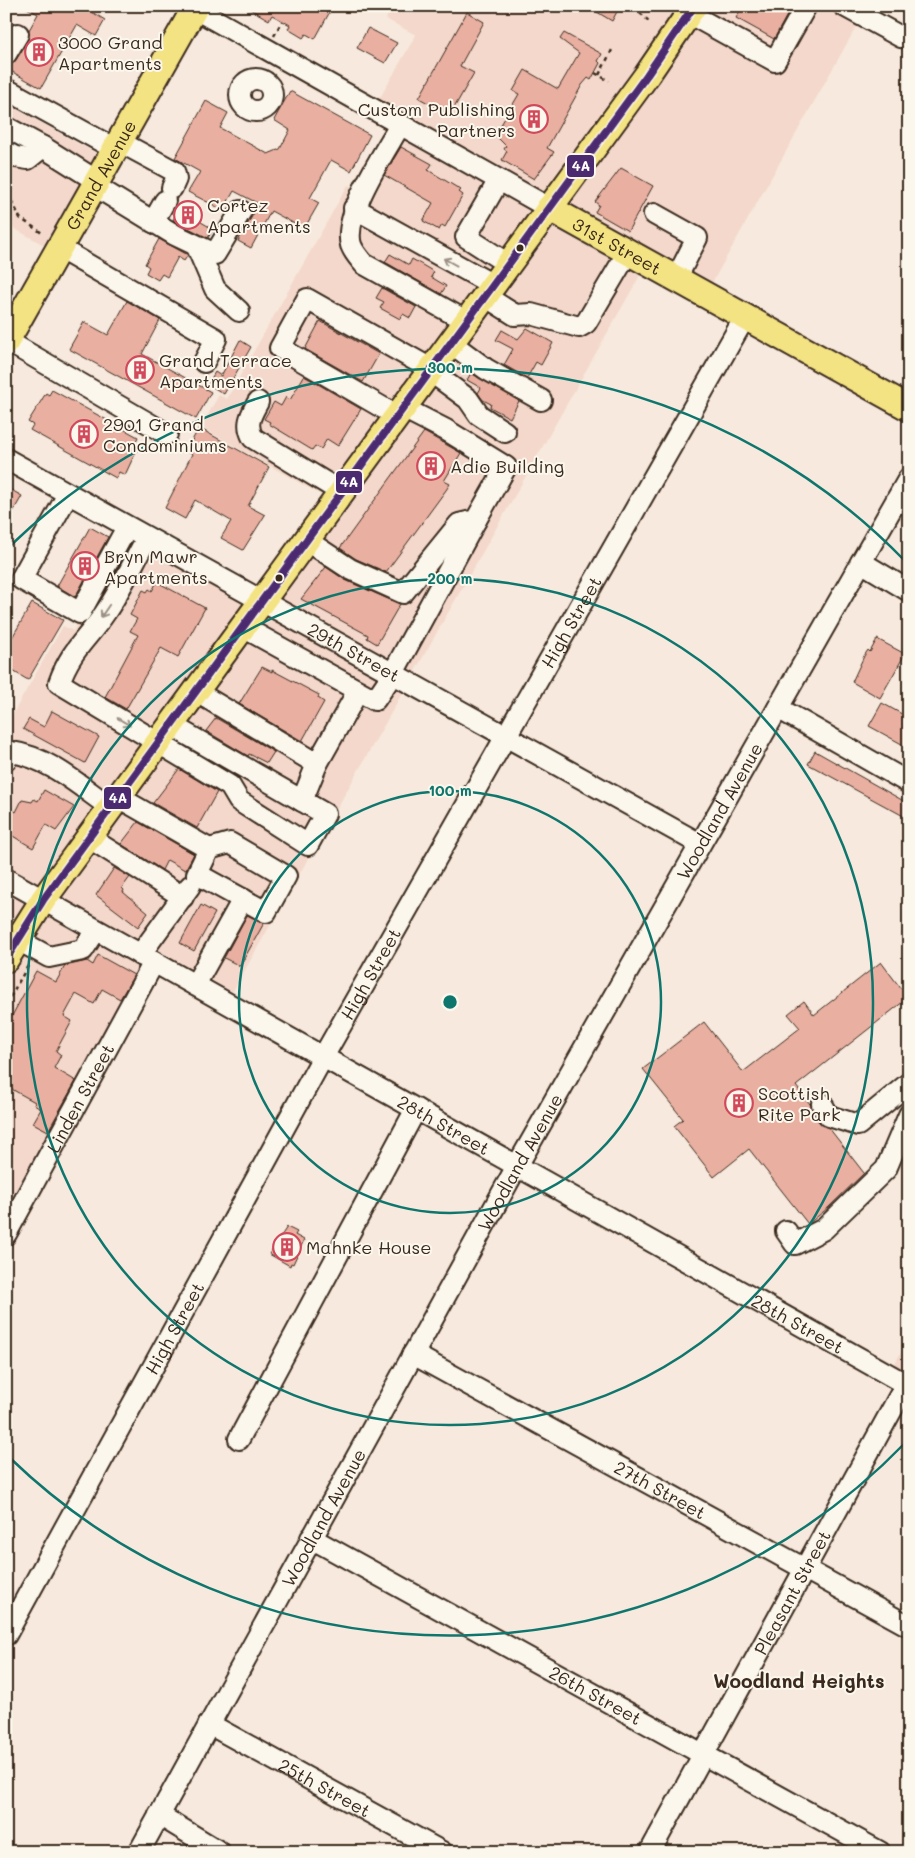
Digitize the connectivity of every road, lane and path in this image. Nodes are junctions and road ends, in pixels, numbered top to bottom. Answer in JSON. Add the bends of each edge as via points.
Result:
{"nodes":[{"id":1,"x":806,"y":6,"type":"edge"},
{"id":2,"x":844,"y":6,"type":"edge"},
{"id":3,"x":193,"y":7,"type":"edge"},
{"id":4,"x":692,"y":10,"type":"edge"},
{"id":5,"x":640,"y":14,"type":"dead end"},
{"id":6,"x":282,"y":21,"type":"dead end"},
{"id":7,"x":651,"y":23,"type":"dead end"},
{"id":8,"x":276,"y":32,"type":"dead end"},
{"id":9,"x":18,"y":34,"type":"dead end"},
{"id":10,"x":909,"y":38,"type":"edge"},
{"id":11,"x":612,"y":50,"type":"dead end"},
{"id":12,"x":6,"y":54,"type":"edge"},
{"id":13,"x":276,"y":56,"type":"junction"},
{"id":14,"x":595,"y":73,"type":"dead end"},
{"id":15,"x":599,"y":75,"type":"junction"},
{"id":16,"x":263,"y":80,"type":"dead end"},
{"id":17,"x":609,"y":82,"type":"dead end"},
{"id":18,"x":6,"y":89,"type":"edge"},
{"id":19,"x":400,"y":125,"type":"junction"},
{"id":20,"x":6,"y":127,"type":"edge"},
{"id":21,"x":117,"y":145,"type":"junction"},
{"id":22,"x":42,"y":147,"type":"junction"},
{"id":23,"x":6,"y":152,"type":"edge"},
{"id":24,"x":499,"y":180,"type":"junction"},
{"id":25,"x":96,"y":183,"type":"junction"},
{"id":26,"x":6,"y":196,"type":"edge"},
{"id":27,"x":354,"y":208,"type":"junction"},
{"id":28,"x":549,"y":208,"type":"junction"},
{"id":29,"x":241,"y":211,"type":"dead end"},
{"id":30,"x":654,"y":214,"type":"dead end"},
{"id":31,"x":153,"y":222,"type":"junction"},
{"id":32,"x":51,"y":240,"type":"junction"},
{"id":33,"x":197,"y":247,"type":"junction"},
{"id":34,"x":628,"y":252,"type":"junction"},
{"id":35,"x":508,"y":264,"type":"junction"},
{"id":36,"x":676,"y":279,"type":"junction"},
{"id":37,"x":489,"y":291,"type":"junction"},
{"id":38,"x":239,"y":311,"type":"dead end"},
{"id":39,"x":745,"y":317,"type":"junction"},
{"id":40,"x":466,"y":321,"type":"junction"},
{"id":41,"x":6,"y":342,"type":"edge"},
{"id":42,"x":451,"y":343,"type":"junction"},
{"id":43,"x":204,"y":362,"type":"dead end"},
{"id":44,"x":430,"y":370,"type":"junction"},
{"id":45,"x":541,"y":400,"type":"dead end"},
{"id":46,"x":258,"y":402,"type":"dead end"},
{"id":47,"x":909,"y":408,"type":"edge"},
{"id":48,"x":400,"y":412,"type":"junction"},
{"id":49,"x":505,"y":432,"type":"dead end"},
{"id":50,"x":167,"y":434,"type":"dead end"},
{"id":51,"x":6,"y":460,"type":"edge"},
{"id":52,"x":909,"y":478,"type":"edge"},
{"id":53,"x":341,"y":492,"type":"junction"},
{"id":54,"x":68,"y":494,"type":"junction"},
{"id":55,"x":476,"y":520,"type":"junction"},
{"id":56,"x":126,"y":527,"type":"junction"},
{"id":57,"x":147,"y":538,"type":"junction"},
{"id":58,"x":306,"y":540,"type":"junction"},
{"id":59,"x":861,"y":562,"type":"junction"},
{"id":60,"x":909,"y":591,"type":"edge"},
{"id":61,"x":261,"y":602,"type":"junction"},
{"id":62,"x":243,"y":627,"type":"junction"},
{"id":63,"x":392,"y":675,"type":"junction"},
{"id":64,"x":195,"y":691,"type":"junction"},
{"id":65,"x":358,"y":691,"type":"junction"},
{"id":66,"x":778,"y":708,"type":"junction"},
{"id":67,"x":164,"y":734,"type":"junction"},
{"id":68,"x":505,"y":737,"type":"junction"},
{"id":69,"x":6,"y":760,"type":"edge"},
{"id":70,"x":317,"y":764,"type":"junction"},
{"id":71,"x":909,"y":784,"type":"edge"},
{"id":72,"x":275,"y":786,"type":"junction"},
{"id":73,"x":302,"y":801,"type":"junction"},
{"id":74,"x":114,"y":802,"type":"junction"},
{"id":75,"x":258,"y":814,"type":"junction"},
{"id":76,"x":88,"y":837,"type":"junction"},
{"id":77,"x":700,"y":844,"type":"junction"},
{"id":78,"x":209,"y":849,"type":"junction"},
{"id":79,"x":197,"y":874,"type":"junction"},
{"id":80,"x":6,"y":880,"type":"edge"},
{"id":81,"x":183,"y":897,"type":"junction"},
{"id":82,"x":243,"y":899,"type":"junction"},
{"id":83,"x":43,"y":900,"type":"junction"},
{"id":84,"x":96,"y":930,"type":"junction"},
{"id":85,"x":20,"y":950,"type":"edge"},
{"id":86,"x":147,"y":958,"type":"junction"},
{"id":87,"x":195,"y":985,"type":"junction"},
{"id":88,"x":6,"y":1004,"type":"edge"},
{"id":89,"x":322,"y":1057,"type":"junction"},
{"id":90,"x":909,"y":1083,"type":"edge"},
{"id":91,"x":822,"y":1104,"type":"dead end"},
{"id":92,"x":416,"y":1109,"type":"junction"},
{"id":93,"x":909,"y":1116,"type":"edge"},
{"id":94,"x":517,"y":1166,"type":"junction"},
{"id":95,"x":786,"y":1231,"type":"dead end"},
{"id":96,"x":6,"y":1234,"type":"edge"},
{"id":97,"x":412,"y":1354,"type":"junction"},
{"id":98,"x":907,"y":1385,"type":"edge"},
{"id":99,"x":239,"y":1439,"type":"dead end"},
{"id":100,"x":312,"y":1538,"type":"junction"},
{"id":101,"x":804,"y":1569,"type":"junction"},
{"id":102,"x":909,"y":1626,"type":"edge"},
{"id":103,"x":6,"y":1635,"type":"edge"},
{"id":104,"x":209,"y":1724,"type":"junction"},
{"id":105,"x":703,"y":1754,"type":"junction"},
{"id":106,"x":158,"y":1815,"type":"junction"},
{"id":107,"x":138,"y":1852,"type":"edge"},
{"id":108,"x":220,"y":1852,"type":"edge"},
{"id":109,"x":442,"y":1852,"type":"edge"},
{"id":110,"x":650,"y":1852,"type":"edge"},
{"id":111,"x":880,"y":1852,"type":"edge"}],
"edges":[{"from":1,"to":4,"type":"street","via":[[775,61]]},
{"from":2,"to":10,"type":"street","via":[[901,37]]},
{"from":3,"to":13,"type":"street","name":"31st Street"},
{"from":3,"to":21,"type":"main road","name":"Grand Avenue"},
{"from":4,"to":28,"type":"main road"},
{"from":5,"to":7,"type":"path"},
{"from":6,"to":8,"type":"path"},
{"from":9,"to":12,"type":"street"},
{"from":11,"to":15,"type":"path"},
{"from":13,"to":16,"type":"street"},
{"from":13,"to":19,"type":"street","name":"31st Street"},
{"from":14,"to":15,"type":"path"},
{"from":15,"to":17,"type":"path"},
{"from":18,"to":21,"type":"street"},
{"from":19,"to":24,"type":"street","name":"31st Street"},
{"from":19,"to":27,"type":"street"},
{"from":20,"to":22,"type":"street"},
{"from":21,"to":25,"type":"main road","name":"Grand Avenue"},
{"from":21,"to":31,"type":"street","via":[[174,171],[176,179]]},
{"from":22,"to":23,"type":"street","via":[[28,159]]},
{"from":22,"to":25,"type":"street"},
{"from":24,"to":28,"type":"street","name":"31st Street"},
{"from":24,"to":35,"type":"street","via":[[466,237]]},
{"from":25,"to":31,"type":"street"},
{"from":25,"to":32,"type":"main road","name":"Grand Avenue"},
{"from":26,"to":32,"type":"path","via":[[20,218]]},
{"from":37,"to":27,"type":"street","one_way":true},
{"from":27,"to":40,"type":"street","via":[[350,244],[356,256],[364,264]]},
{"from":28,"to":34,"type":"main road","name":"31st Street"},
{"from":28,"to":35,"type":"main road"},
{"from":29,"to":33,"type":"street","via":[[216,254]]},
{"from":30,"to":36,"type":"street","via":[[697,238]]},
{"from":31,"to":33,"type":"street"},
{"from":32,"to":41,"type":"main road","name":"Grand Avenue"},
{"from":32,"to":43,"type":"street","via":[[216,339]]},
{"from":33,"to":38,"type":"street","via":[[215,289]]},
{"from":34,"to":36,"type":"main road","name":"31st Street"},
{"from":34,"to":37,"type":"street","via":[[586,323],[578,327],[531,314],[515,316]]},
{"from":35,"to":37,"type":"main road"},
{"from":36,"to":39,"type":"main road","name":"31st Street"},
{"from":37,"to":40,"type":"main road"},
{"from":39,"to":47,"type":"main road","name":"31st Street"},
{"from":39,"to":68,"type":"street","name":"High Street"},
{"from":40,"to":42,"type":"main road"},
{"from":41,"to":50,"type":"street"},
{"from":42,"to":44,"type":"main road"},
{"from":42,"to":45,"type":"street","via":[[486,369]]},
{"from":44,"to":48,"type":"main road"},
{"from":44,"to":48,"type":"street","via":[[307,300],[280,348]]},
{"from":44,"to":49,"type":"street","via":[[468,399],[479,415]]},
{"from":46,"to":53,"type":"street","via":[[249,420],[249,432],[253,438]]},
{"from":48,"to":53,"type":"main road"},
{"from":48,"to":55,"type":"street","via":[[446,430],[506,467]]},
{"from":51,"to":54,"type":"street","name":"29th Street"},
{"from":52,"to":59,"type":"street","name":"Woodland Avenue"},
{"from":53,"to":58,"type":"main road"},
{"from":54,"to":56,"type":"street","name":"29th Street"},
{"from":54,"to":56,"type":"street","via":[[21,579],[50,596],[80,613]]},
{"from":55,"to":58,"type":"street","via":[[459,524],[403,593],[350,569]]},
{"from":55,"to":63,"type":"street"},
{"from":56,"to":57,"type":"street","name":"29th Street"},
{"from":57,"to":61,"type":"street","name":"29th Street"},
{"from":57,"to":67,"type":"street","one_way":true,"via":[[105,613],[77,646],[59,683]]},
{"from":58,"to":61,"type":"main road"},
{"from":59,"to":60,"type":"street"},
{"from":59,"to":66,"type":"street","name":"Woodland Avenue"},
{"from":61,"to":62,"type":"main road"},
{"from":61,"to":63,"type":"street","name":"29th Street"},
{"from":62,"to":64,"type":"main road"},
{"from":62,"to":65,"type":"street"},
{"from":63,"to":65,"type":"street","via":[[375,700]]},
{"from":63,"to":68,"type":"street","name":"29th Street"},
{"from":64,"to":67,"type":"main road"},
{"from":64,"to":70,"type":"street"},
{"from":65,"to":70,"type":"street"},
{"from":66,"to":71,"type":"street"},
{"from":66,"to":77,"type":"street","name":"Woodland Avenue"},
{"from":67,"to":72,"type":"street"},
{"from":67,"to":74,"type":"main road"},
{"from":67,"to":75,"type":"street","via":[[230,786],[239,801]]},
{"from":68,"to":77,"type":"street","name":"29th Street"},
{"from":68,"to":89,"type":"street","name":"High Street"},
{"from":69,"to":74,"type":"street","via":[[11,752],[27,754]]},
{"from":70,"to":73,"type":"street"},
{"from":72,"to":73,"type":"street"},
{"from":72,"to":75,"type":"street"},
{"from":73,"to":75,"type":"street","via":[[325,814],[308,845]]},
{"from":74,"to":76,"type":"main road"},
{"from":74,"to":78,"type":"street"},
{"from":76,"to":81,"type":"street"},
{"from":76,"to":83,"type":"main road"},
{"from":77,"to":94,"type":"street","name":"Woodland Avenue"},
{"from":78,"to":79,"type":"street","name":"Linden Street"},
{"from":78,"to":82,"type":"street","via":[[230,843],[286,876],[266,912]]},
{"from":79,"to":81,"type":"street","name":"Linden Street"},
{"from":79,"to":82,"type":"street"},
{"from":80,"to":83,"type":"street","name":"28th Street"},
{"from":81,"to":86,"type":"street","name":"Linden Street"},
{"from":82,"to":87,"type":"street"},
{"from":83,"to":84,"type":"street","name":"28th Street"},
{"from":83,"to":85,"type":"main road"},
{"from":84,"to":85,"type":"street","via":[[83,950],[48,957]]},
{"from":84,"to":86,"type":"street","name":"28th Street"},
{"from":85,"to":88,"type":"path"},
{"from":86,"to":87,"type":"street","name":"28th Street"},
{"from":86,"to":96,"type":"street","name":"Linden Street"},
{"from":87,"to":89,"type":"street","name":"28th Street"},
{"from":89,"to":92,"type":"street","name":"28th Street"},
{"from":89,"to":103,"type":"street","name":"High Street"},
{"from":90,"to":91,"type":"street","via":[[858,1125],[828,1116]]},
{"from":92,"to":94,"type":"street","name":"28th Street"},
{"from":92,"to":99,"type":"street"},
{"from":93,"to":95,"type":"street","via":[[886,1169],[824,1229],[795,1244]]},
{"from":94,"to":97,"type":"street","name":"Woodland Avenue"},
{"from":94,"to":98,"type":"street","name":"28th Street"},
{"from":97,"to":100,"type":"street","name":"Woodland Avenue"},
{"from":97,"to":101,"type":"street","name":"27th Street"},
{"from":98,"to":101,"type":"street","name":"Pleasant Street"},
{"from":100,"to":104,"type":"street","name":"Woodland Avenue"},
{"from":100,"to":105,"type":"street","name":"26th Street"},
{"from":101,"to":102,"type":"street","name":"27th Street"},
{"from":101,"to":105,"type":"street","name":"Pleasant Street"},
{"from":104,"to":106,"type":"street","name":"Woodland Avenue"},
{"from":104,"to":109,"type":"street","name":"25th Street"},
{"from":105,"to":110,"type":"street","name":"Pleasant Street"},
{"from":105,"to":111,"type":"street","name":"26th Street"},
{"from":106,"to":107,"type":"street","name":"Woodland Avenue"},
{"from":106,"to":108,"type":"street"}]}
